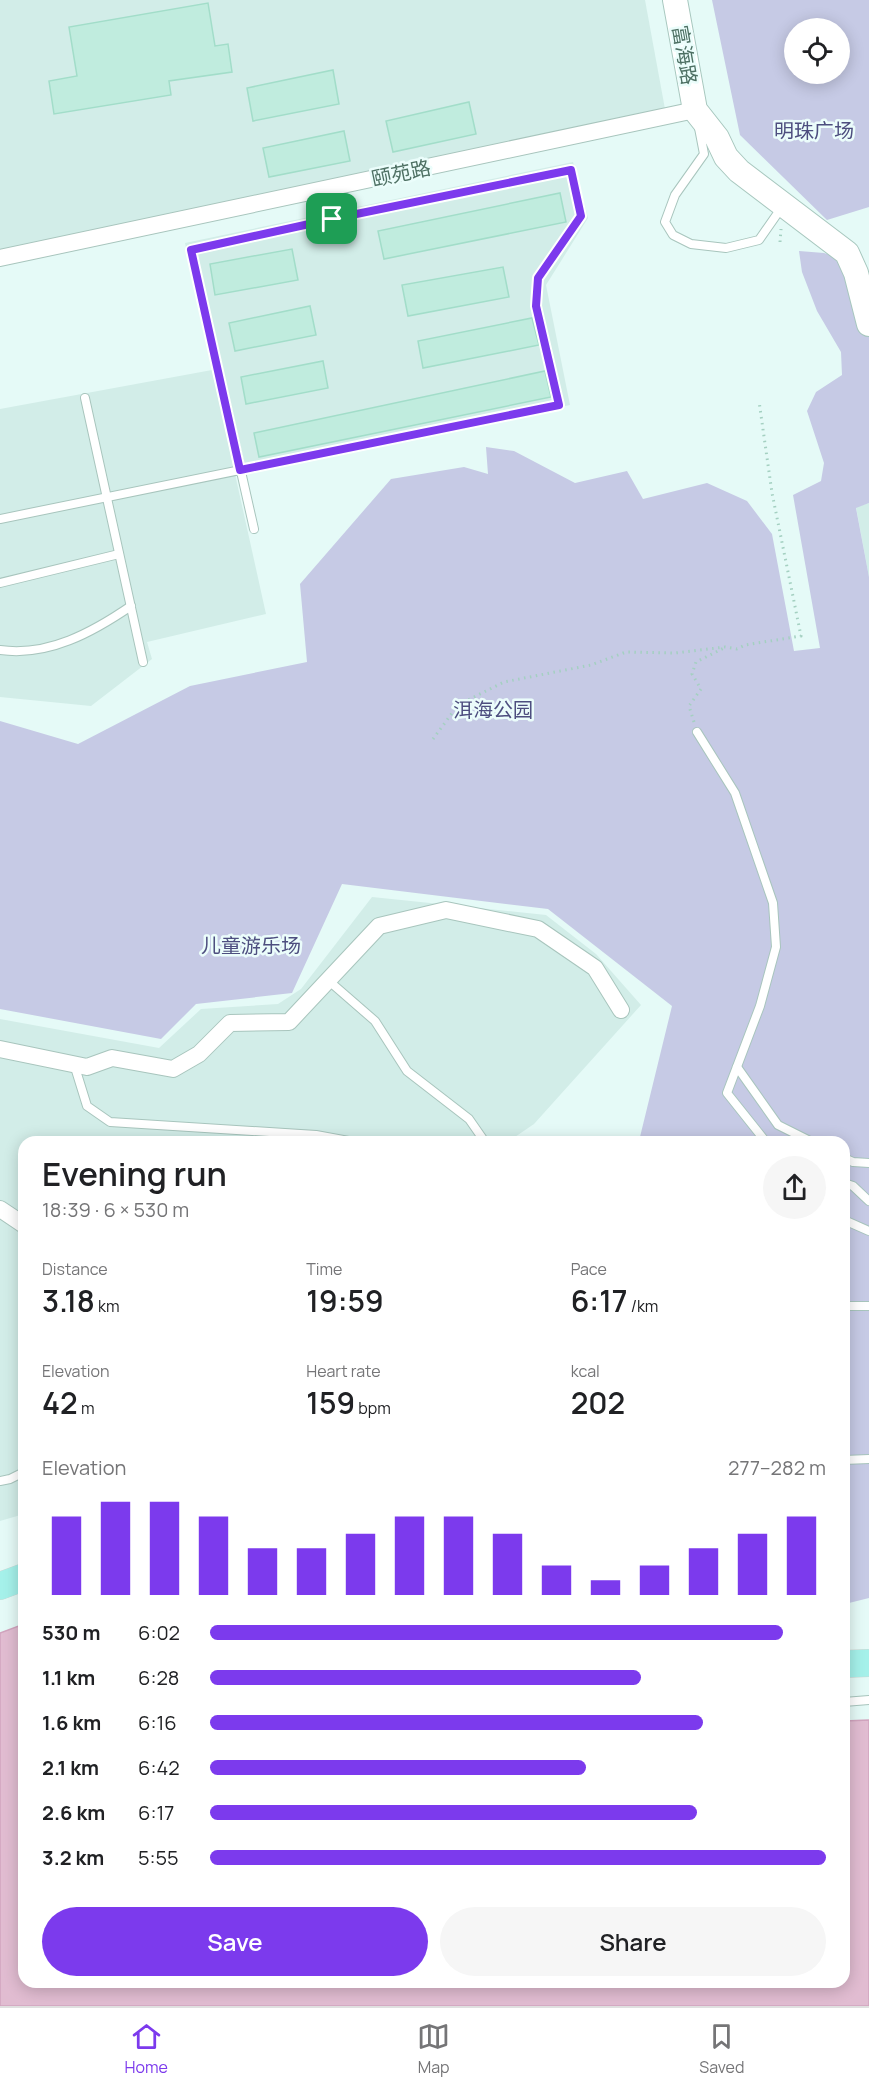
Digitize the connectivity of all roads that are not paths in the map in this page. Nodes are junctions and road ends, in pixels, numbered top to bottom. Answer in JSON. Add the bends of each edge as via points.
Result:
{"nodes":[{"id":1,"x":675,"y":0,"type":"edge"},
{"id":2,"x":695,"y":110,"type":"junction"},
{"id":3,"x":327,"y":189,"type":"junction"},
{"id":4,"x":784,"y":204,"type":"junction"},
{"id":5,"x":332,"y":219,"type":"junction"},
{"id":6,"x":0,"y":258,"type":"edge"},
{"id":7,"x":869,"y":324,"type":"edge"},
{"id":8,"x":85,"y":398,"type":"dead end"},
{"id":9,"x":240,"y":470,"type":"junction"},
{"id":10,"x":107,"y":497,"type":"junction"},
{"id":11,"x":0,"y":519,"type":"edge"},
{"id":12,"x":254,"y":529,"type":"dead end"},
{"id":13,"x":119,"y":554,"type":"junction"},
{"id":14,"x":0,"y":582,"type":"edge"},
{"id":15,"x":131,"y":606,"type":"junction"},
{"id":16,"x":0,"y":650,"type":"edge"},
{"id":17,"x":143,"y":662,"type":"dead end"},
{"id":18,"x":697,"y":732,"type":"road end"},
{"id":19,"x":329,"y":981,"type":"junction"},
{"id":20,"x":621,"y":1010,"type":"dead end"},
{"id":21,"x":0,"y":1049,"type":"edge"},
{"id":22,"x":74,"y":1064,"type":"junction"},
{"id":23,"x":737,"y":1067,"type":"junction"},
{"id":24,"x":321,"y":1136,"type":"edge"},
{"id":25,"x":481,"y":1136,"type":"edge"},
{"id":26,"x":761,"y":1136,"type":"edge"},
{"id":27,"x":800,"y":1136,"type":"edge"},
{"id":28,"x":850,"y":1161,"type":"edge"},
{"id":29,"x":869,"y":1164,"type":"edge"},
{"id":30,"x":850,"y":1185,"type":"edge"},
{"id":31,"x":869,"y":1201,"type":"edge"},
{"id":32,"x":0,"y":1209,"type":"edge"},
{"id":33,"x":18,"y":1221,"type":"edge"},
{"id":34,"x":850,"y":1223,"type":"edge"},
{"id":35,"x":869,"y":1231,"type":"edge"},
{"id":36,"x":850,"y":1306,"type":"edge"},
{"id":37,"x":869,"y":1306,"type":"edge"},
{"id":38,"x":850,"y":1460,"type":"edge"},
{"id":39,"x":869,"y":1460,"type":"edge"},
{"id":40,"x":18,"y":1475,"type":"edge"},
{"id":41,"x":0,"y":1481,"type":"edge"},
{"id":42,"x":18,"y":1579,"type":"edge"},
{"id":43,"x":0,"y":1586,"type":"edge"},
{"id":44,"x":869,"y":1662,"type":"edge"},
{"id":45,"x":850,"y":1664,"type":"edge"},
{"id":46,"x":869,"y":1700,"type":"edge"},
{"id":47,"x":850,"y":1702,"type":"edge"}],
"edges":[{"from":1,"to":2,"type":"street","name":"富海路"},
{"from":2,"to":3,"type":"street","name":"颐苑路"},
{"from":2,"to":4,"type":"street","via":[[739,171]]},
{"from":2,"to":4,"type":"lane","via":[[704,154],[675,195],[665,222],[672,236],[691,244],[726,249],[759,240]]},
{"from":3,"to":5,"type":"lane"},
{"from":3,"to":6,"type":"street","name":"颐苑路"},
{"from":4,"to":7,"type":"street","via":[[847,254]]},
{"from":5,"to":9,"type":"lane","via":[[191,250]]},
{"from":5,"to":9,"type":"lane","via":[[571,170],[581,216],[538,278],[536,306],[559,405]]},
{"from":8,"to":10,"type":"lane"},
{"from":9,"to":10,"type":"lane"},
{"from":9,"to":12,"type":"lane"},
{"from":10,"to":11,"type":"lane"},
{"from":10,"to":13,"type":"lane"},
{"from":13,"to":14,"type":"lane"},
{"from":13,"to":15,"type":"lane"},
{"from":15,"to":16,"type":"lane","via":[[68,641],[40,649]]},
{"from":15,"to":17,"type":"lane"},
{"from":18,"to":23,"type":"lane","via":[[735,793],[773,903],[776,947],[760,1006]]},
{"from":19,"to":20,"type":"street","via":[[379,926],[446,910],[538,929],[595,968]]},
{"from":19,"to":22,"type":"street","via":[[289,1022],[230,1023],[199,1054],[173,1069],[112,1058],[87,1067]]},
{"from":19,"to":25,"type":"lane","via":[[375,1021],[407,1071],[469,1119]]},
{"from":21,"to":22,"type":"street"},
{"from":22,"to":24,"type":"lane","via":[[87,1106],[110,1122]]},
{"from":23,"to":26,"type":"lane","via":[[728,1094]]},
{"from":23,"to":27,"type":"lane","via":[[778,1125]]},
{"from":28,"to":29,"type":"lane"},
{"from":30,"to":31,"type":"lane"},
{"from":32,"to":33,"type":"street"},
{"from":34,"to":35,"type":"lane"},
{"from":36,"to":37,"type":"lane"},
{"from":38,"to":39,"type":"lane"},
{"from":40,"to":41,"type":"lane"},
{"from":42,"to":43,"type":"main road"},
{"from":44,"to":45,"type":"main road"},
{"from":46,"to":47,"type":"lane"}]}
